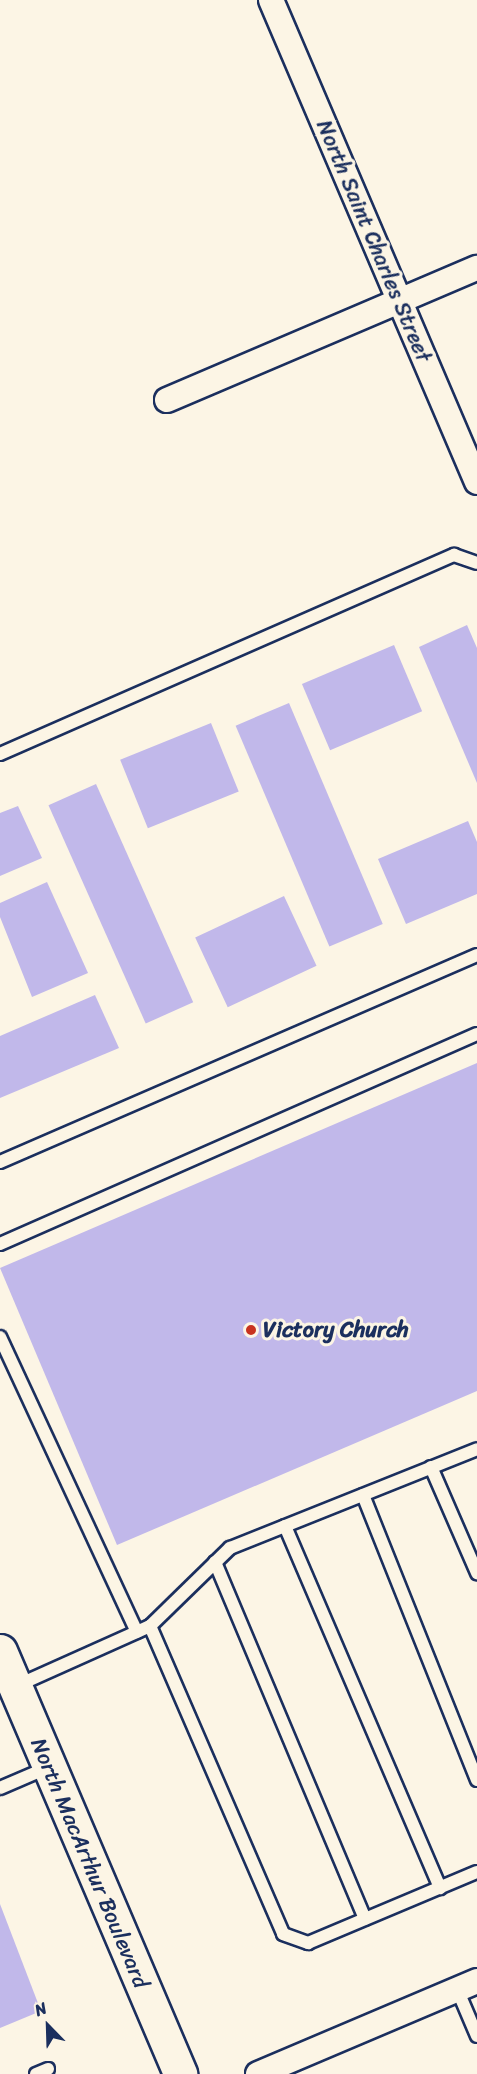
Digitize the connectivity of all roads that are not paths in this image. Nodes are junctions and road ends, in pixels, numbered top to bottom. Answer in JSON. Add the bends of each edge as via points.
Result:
{"nodes":[{"id":1,"x":271,"y":0,"type":"edge"},
{"id":2,"x":477,"y":268,"type":"edge"},
{"id":3,"x":399,"y":301,"type":"junction"},
{"id":4,"x":167,"y":400,"type":"dead end"},
{"id":5,"x":477,"y":482,"type":"edge"},
{"id":6,"x":477,"y":563,"type":"edge"},
{"id":7,"x":0,"y":754,"type":"edge"},
{"id":8,"x":477,"y":955,"type":"edge"},
{"id":9,"x":477,"y":1034,"type":"edge"},
{"id":10,"x":0,"y":1162,"type":"edge"},
{"id":11,"x":0,"y":1244,"type":"edge"},
{"id":12,"x":0,"y":1337,"type":"edge"},
{"id":13,"x":477,"y":1449,"type":"edge"},
{"id":14,"x":431,"y":1467,"type":"junction"},
{"id":15,"x":363,"y":1495,"type":"junction"},
{"id":16,"x":285,"y":1526,"type":"junction"},
{"id":17,"x":215,"y":1562,"type":"junction"},
{"id":18,"x":477,"y":1573,"type":"edge"},
{"id":19,"x":150,"y":1626,"type":"junction"},
{"id":20,"x":137,"y":1632,"type":"junction"},
{"id":21,"x":0,"y":1651,"type":"edge"},
{"id":22,"x":15,"y":1687,"type":"junction"},
{"id":23,"x":49,"y":1767,"type":"junction"},
{"id":24,"x":477,"y":1780,"type":"edge"},
{"id":25,"x":0,"y":1788,"type":"edge"},
{"id":26,"x":477,"y":1872,"type":"edge"},
{"id":27,"x":440,"y":1888,"type":"junction"},
{"id":28,"x":365,"y":1919,"type":"junction"},
{"id":29,"x":467,"y":1985,"type":"edge"},
{"id":30,"x":477,"y":2036,"type":"edge"},
{"id":31,"x":48,"y":2069,"type":"dead end"},
{"id":32,"x":36,"y":2074,"type":"edge"},
{"id":33,"x":180,"y":2074,"type":"edge"},
{"id":34,"x":258,"y":2074,"type":"edge"}],
"edges":[{"from":1,"to":3,"type":"street","name":"North Saint Charles Street"},
{"from":2,"to":3,"type":"street"},
{"from":3,"to":4,"type":"street"},
{"from":3,"to":5,"type":"street","name":"North Saint Charles Street"},
{"from":6,"to":7,"type":"lane","via":[[454,555]]},
{"from":8,"to":10,"type":"lane"},
{"from":9,"to":11,"type":"lane"},
{"from":12,"to":20,"type":"lane"},
{"from":13,"to":14,"type":"lane"},
{"from":14,"to":15,"type":"lane"},
{"from":14,"to":18,"type":"lane"},
{"from":15,"to":16,"type":"lane"},
{"from":15,"to":24,"type":"lane"},
{"from":16,"to":17,"type":"lane","via":[[230,1548]]},
{"from":16,"to":27,"type":"lane"},
{"from":17,"to":19,"type":"lane"},
{"from":17,"to":28,"type":"lane"},
{"from":19,"to":20,"type":"lane"},
{"from":19,"to":28,"type":"lane","via":[[283,1934],[308,1943]]},
{"from":20,"to":22,"type":"lane"},
{"from":21,"to":22,"type":"main road","name":"North MacArthur Boulevard"},
{"from":22,"to":23,"type":"main road","name":"North MacArthur Boulevard"},
{"from":23,"to":25,"type":"lane"},
{"from":23,"to":33,"type":"main road","name":"North MacArthur Boulevard"},
{"from":26,"to":27,"type":"lane"},
{"from":27,"to":28,"type":"lane"},
{"from":29,"to":30,"type":"lane"},
{"from":29,"to":34,"type":"street"},
{"from":31,"to":32,"type":"lane"}]}
